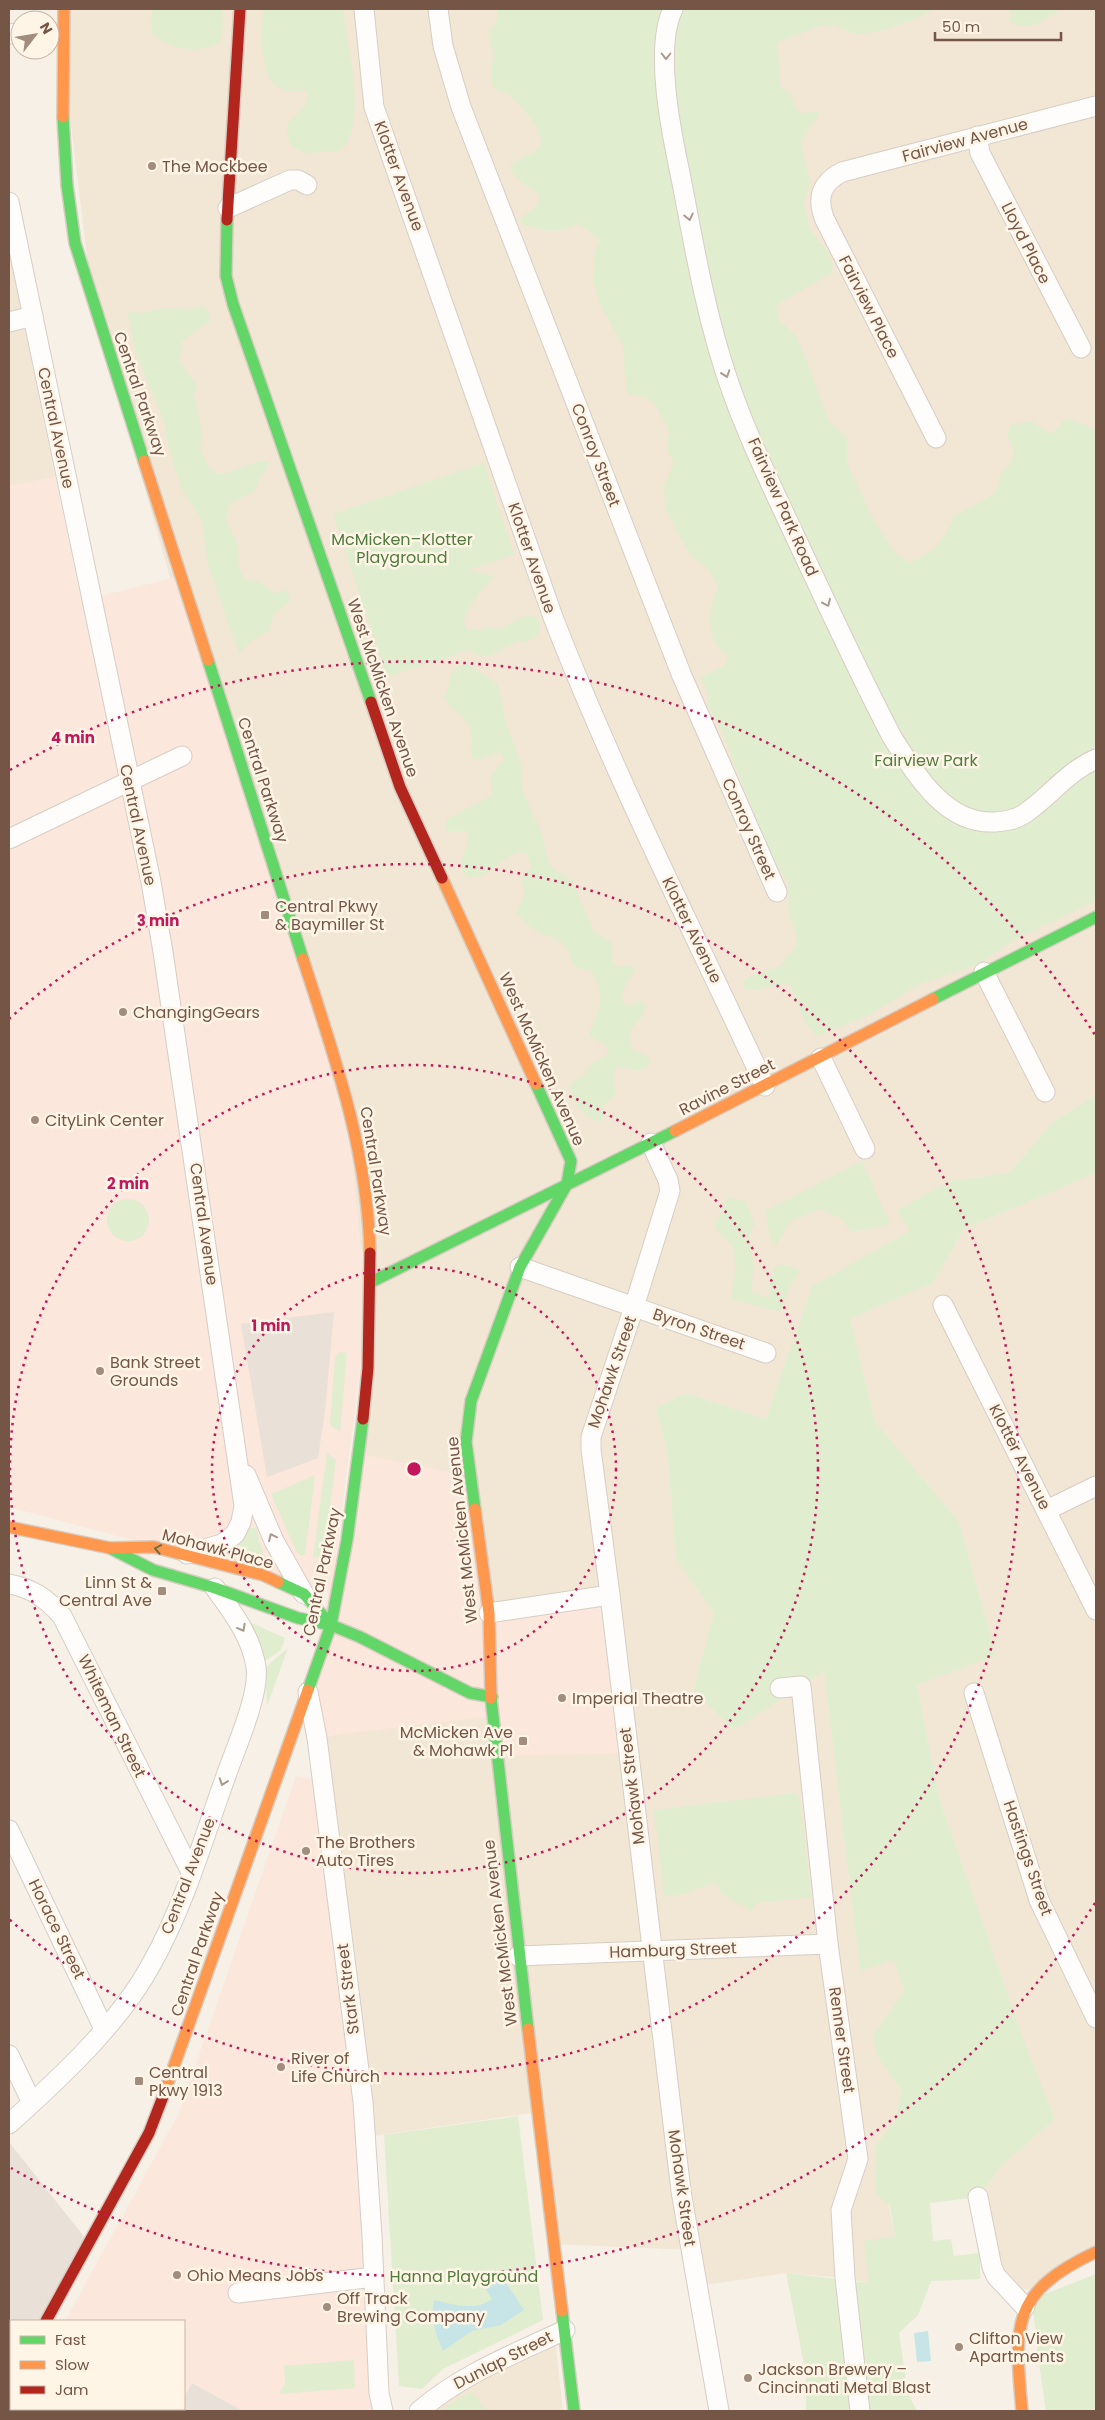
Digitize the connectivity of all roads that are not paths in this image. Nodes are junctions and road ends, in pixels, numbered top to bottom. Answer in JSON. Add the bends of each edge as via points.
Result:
{"nodes":[{"id":1,"x":64,"y":9,"type":"edge"},
{"id":2,"x":240,"y":9,"type":"edge"},
{"id":3,"x":364,"y":9,"type":"edge"},
{"id":4,"x":438,"y":9,"type":"edge"},
{"id":5,"x":673,"y":9,"type":"edge"},
{"id":6,"x":60,"y":21,"type":"edge"},
{"id":7,"x":58,"y":60,"type":"edge"},
{"id":8,"x":1096,"y":106,"type":"edge"},
{"id":9,"x":977,"y":136,"type":"junction"},
{"id":10,"x":834,"y":176,"type":"joint"},
{"id":11,"x":307,"y":185,"type":"dead end"},
{"id":12,"x":9,"y":202,"type":"edge"},
{"id":13,"x":228,"y":208,"type":"junction"},
{"id":14,"x":33,"y":316,"type":"junction"},
{"id":15,"x":9,"y":322,"type":"edge"},
{"id":16,"x":1081,"y":348,"type":"dead end"},
{"id":17,"x":936,"y":438,"type":"dead end"},
{"id":18,"x":182,"y":756,"type":"dead end"},
{"id":19,"x":1096,"y":760,"type":"edge"},
{"id":20,"x":128,"y":780,"type":"junction"},
{"id":21,"x":9,"y":839,"type":"edge"},
{"id":22,"x":777,"y":892,"type":"dead end"},
{"id":23,"x":1096,"y":917,"type":"edge"},
{"id":24,"x":984,"y":972,"type":"junction"},
{"id":25,"x":821,"y":1058,"type":"junction"},
{"id":26,"x":765,"y":1086,"type":"junction"},
{"id":27,"x":1045,"y":1092,"type":"dead end"},
{"id":28,"x":651,"y":1143,"type":"junction"},
{"id":29,"x":865,"y":1149,"type":"dead end"},
{"id":30,"x":567,"y":1184,"type":"junction"},
{"id":31,"x":520,"y":1266,"type":"junction"},
{"id":32,"x":371,"y":1282,"type":"junction"},
{"id":33,"x":943,"y":1305,"type":"dead end"},
{"id":34,"x":634,"y":1307,"type":"junction"},
{"id":35,"x":766,"y":1352,"type":"dead end"},
{"id":36,"x":237,"y":1453,"type":"junction"},
{"id":37,"x":1096,"y":1486,"type":"edge"},
{"id":38,"x":1047,"y":1510,"type":"junction"},
{"id":39,"x":9,"y":1526,"type":"edge"},
{"id":40,"x":110,"y":1548,"type":"junction"},
{"id":41,"x":183,"y":1554,"type":"junction"},
{"id":42,"x":9,"y":1584,"type":"edge"},
{"id":43,"x":215,"y":1588,"type":"junction"},
{"id":44,"x":304,"y":1594,"type":"junction"},
{"id":45,"x":610,"y":1595,"type":"junction"},
{"id":46,"x":1096,"y":1610,"type":"edge"},
{"id":47,"x":489,"y":1613,"type":"junction"},
{"id":48,"x":331,"y":1625,"type":"junction"},
{"id":49,"x":307,"y":1688,"type":"junction"},
{"id":50,"x":780,"y":1688,"type":"dead end"},
{"id":51,"x":974,"y":1693,"type":"dead end"},
{"id":52,"x":492,"y":1697,"type":"junction"},
{"id":53,"x":9,"y":1830,"type":"edge"},
{"id":54,"x":191,"y":1872,"type":"junction"},
{"id":55,"x":828,"y":1944,"type":"junction"},
{"id":56,"x":651,"y":1951,"type":"junction"},
{"id":57,"x":518,"y":1956,"type":"junction"},
{"id":58,"x":1096,"y":2018,"type":"edge"},
{"id":59,"x":104,"y":2028,"type":"junction"},
{"id":60,"x":9,"y":2055,"type":"edge"},
{"id":61,"x":32,"y":2103,"type":"junction"},
{"id":62,"x":9,"y":2124,"type":"edge"},
{"id":63,"x":978,"y":2197,"type":"dead end"},
{"id":64,"x":1096,"y":2252,"type":"edge"},
{"id":65,"x":374,"y":2278,"type":"junction"},
{"id":66,"x":238,"y":2293,"type":"dead end"},
{"id":67,"x":1024,"y":2308,"type":"junction"},
{"id":68,"x":47,"y":2320,"type":"edge"},
{"id":69,"x":565,"y":2330,"type":"junction"},
{"id":70,"x":383,"y":2411,"type":"edge"},
{"id":71,"x":419,"y":2411,"type":"edge"},
{"id":72,"x":574,"y":2411,"type":"edge"},
{"id":73,"x":719,"y":2411,"type":"edge"},
{"id":74,"x":860,"y":2411,"type":"edge"},
{"id":75,"x":1022,"y":2411,"type":"edge"}],
"edges":[{"from":1,"to":6,"type":"street","name":"Central Parkway"},
{"from":2,"to":13,"type":"street","name":"West McMicken Avenue"},
{"from":3,"to":26,"type":"street","name":"Klotter Avenue","via":[[374,107],[553,617],[635,813]]},
{"from":4,"to":22,"type":"street","name":"Conroy Street","via":[[443,46],[461,107],[682,676]]},
{"from":5,"to":19,"type":"street","name":"Fairview Park Road","one_way":true,"via":[[666,46],[666,106],[720,356],[737,405],[774,490],[892,737],[911,767],[948,808],[965,818],[984,823],[1007,821],[1023,815],[1067,775]]},
{"from":7,"to":32,"type":"street","name":"Central Parkway","via":[[68,205],[74,243],[344,1085],[365,1186]]},
{"from":8,"to":9,"type":"street","name":"Fairview Avenue"},
{"from":9,"to":10,"type":"street","name":"Fairview Avenue"},
{"from":9,"to":16,"type":"street","name":"Lloyd Place","via":[[980,153]]},
{"from":10,"to":17,"type":"street","name":"Fairview Place","via":[[821,194],[820,208]]},
{"from":11,"to":13,"type":"street","via":[[290,180]]},
{"from":12,"to":14,"type":"street","name":"Central Avenue"},
{"from":13,"to":30,"type":"street","name":"West McMicken Avenue","via":[[226,276],[233,304],[339,613],[400,787],[571,1161]]},
{"from":14,"to":15,"type":"street"},
{"from":14,"to":20,"type":"street","name":"Central Avenue"},
{"from":18,"to":20,"type":"street"},
{"from":20,"to":21,"type":"street"},
{"from":20,"to":36,"type":"street","name":"Central Avenue","via":[[163,952]]},
{"from":23,"to":24,"type":"street","name":"Ravine Street"},
{"from":24,"to":25,"type":"street","name":"Ravine Street"},
{"from":24,"to":27,"type":"street"},
{"from":25,"to":26,"type":"street","name":"Ravine Street"},
{"from":25,"to":29,"type":"street"},
{"from":26,"to":28,"type":"street","name":"Ravine Street"},
{"from":28,"to":30,"type":"street","name":"Ravine Street"},
{"from":28,"to":34,"type":"street","name":"Mohawk Street","via":[[670,1191]]},
{"from":30,"to":31,"type":"street","name":"West McMicken Avenue"},
{"from":30,"to":32,"type":"street","name":"Ravine Street"},
{"from":31,"to":34,"type":"street","name":"Byron Street"},
{"from":31,"to":47,"type":"street","name":"West McMicken Avenue","via":[[471,1401],[467,1421],[466,1442]]},
{"from":32,"to":48,"type":"street","name":"Central Parkway","via":[[360,1454]]},
{"from":33,"to":38,"type":"street","name":"Klotter Avenue"},
{"from":34,"to":35,"type":"street","name":"Byron Street"},
{"from":34,"to":45,"type":"street","name":"Mohawk Street","via":[[591,1437]]},
{"from":36,"to":41,"type":"street","name":"Central Avenue","via":[[244,1506],[242,1522],[235,1534],[222,1544]]},
{"from":44,"to":36,"type":"street","name":"Central Avenue","one_way":true,"via":[[274,1542]]},
{"from":37,"to":38,"type":"street"},
{"from":38,"to":46,"type":"street","name":"Klotter Avenue"},
{"from":39,"to":40,"type":"street","name":"Mohawk Place"},
{"from":41,"to":40,"type":"street","name":"Mohawk Place","one_way":true,"via":[[154,1547]]},
{"from":40,"to":43,"type":"street","name":"Mohawk Place","via":[[153,1570]]},
{"from":41,"to":44,"type":"street","name":"Mohawk Place","via":[[263,1576]]},
{"from":42,"to":54,"type":"street","name":"Whiteman Street","via":[[39,1594],[62,1616]]},
{"from":43,"to":48,"type":"street","name":"Mohawk Place","via":[[298,1618]]},
{"from":43,"to":54,"type":"street","name":"Central Avenue","one_way":true,"via":[[245,1631],[256,1669],[250,1707]]},
{"from":44,"to":48,"type":"street","name":"Mohawk Place"},
{"from":45,"to":47,"type":"street"},
{"from":45,"to":56,"type":"street","name":"Mohawk Street"},
{"from":47,"to":52,"type":"street","name":"West McMicken Avenue"},
{"from":48,"to":49,"type":"street","name":"Central Parkway"},
{"from":48,"to":52,"type":"street","name":"Mohawk Place","via":[[470,1693]]},
{"from":49,"to":65,"type":"street","name":"Stark Street","via":[[317,1738],[363,2102]]},
{"from":49,"to":68,"type":"street","name":"Central Parkway","via":[[149,2133]]},
{"from":50,"to":55,"type":"street","name":"Renner Street","via":[[800,1686]]},
{"from":51,"to":58,"type":"street","name":"Hastings Street","via":[[1039,1900]]},
{"from":52,"to":57,"type":"street","name":"West McMicken Avenue"},
{"from":53,"to":59,"type":"street","name":"Horace Street"},
{"from":54,"to":59,"type":"street","name":"Central Avenue","via":[[152,1963]]},
{"from":55,"to":56,"type":"street","name":"Hamburg Street"},
{"from":55,"to":74,"type":"street","name":"Renner Street","via":[[858,2159],[841,2210],[844,2278]]},
{"from":56,"to":57,"type":"street","name":"Hamburg Street"},
{"from":56,"to":73,"type":"street","name":"Mohawk Street","via":[[681,2191]]},
{"from":57,"to":69,"type":"street","name":"West McMicken Avenue"},
{"from":59,"to":61,"type":"street","name":"Central Avenue"},
{"from":60,"to":61,"type":"street"},
{"from":61,"to":62,"type":"street","name":"Central Avenue"},
{"from":63,"to":67,"type":"street","via":[[992,2267]]},
{"from":64,"to":67,"type":"street","via":[[1076,2260],[1050,2277]]},
{"from":65,"to":66,"type":"street"},
{"from":65,"to":70,"type":"street","name":"Stark Street","via":[[379,2393]]},
{"from":67,"to":75,"type":"street","via":[[1016,2344]]},
{"from":69,"to":71,"type":"street","name":"Dunlap Street","via":[[465,2377]]},
{"from":69,"to":72,"type":"street","name":"West McMicken Avenue"}]}
